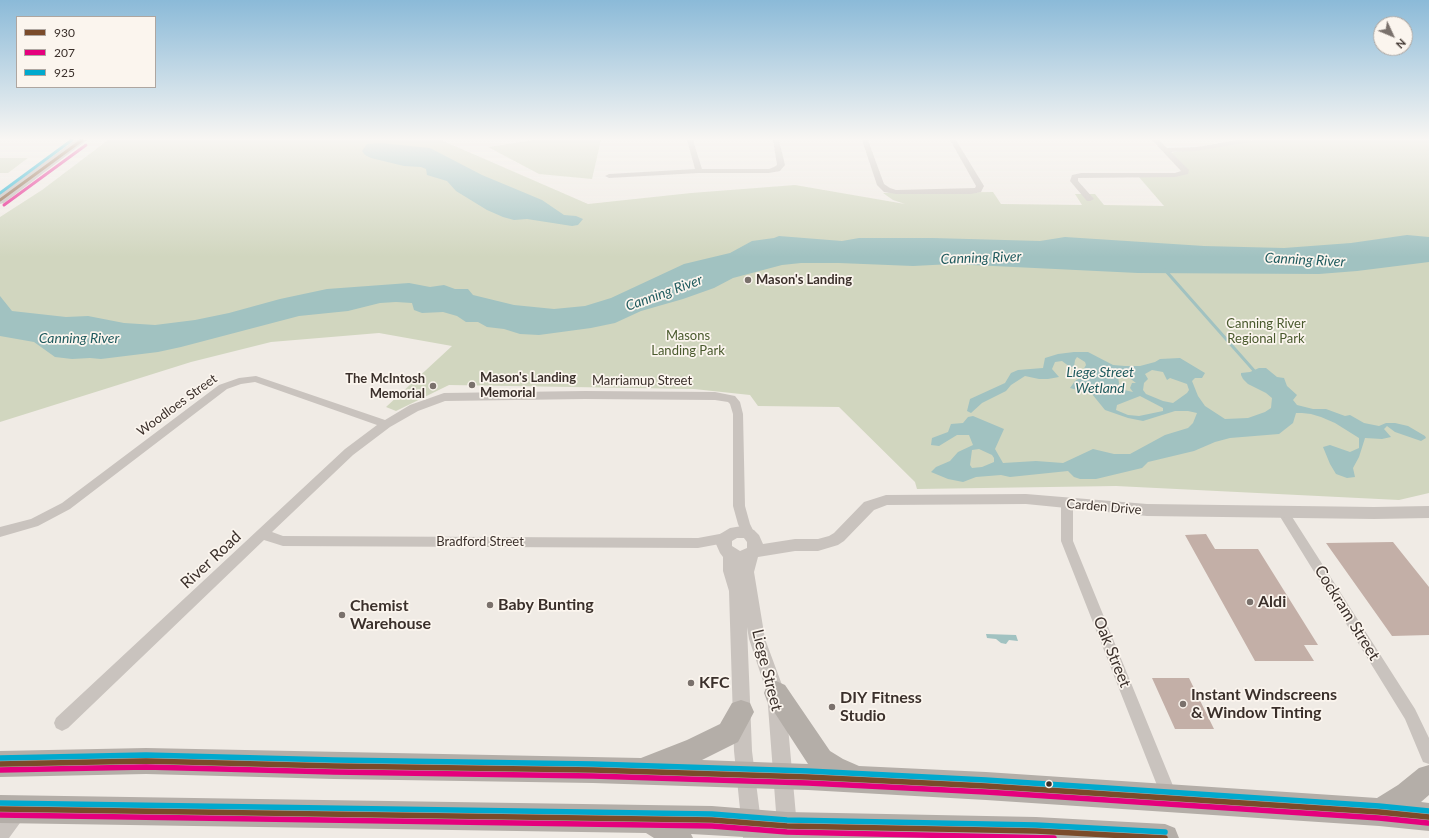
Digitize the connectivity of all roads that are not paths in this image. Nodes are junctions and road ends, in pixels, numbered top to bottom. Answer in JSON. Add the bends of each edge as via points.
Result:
{"nodes":[{"id":1,"x":10,"y":179,"type":"edge"},
{"id":2,"x":29,"y":179,"type":"edge"},
{"id":3,"x":879,"y":179,"type":"edge"},
{"id":4,"x":976,"y":179,"type":"edge"},
{"id":5,"x":1074,"y":179,"type":"edge"},
{"id":6,"x":0,"y":186,"type":"edge"},
{"id":7,"x":1090,"y":199,"type":"dead end"},
{"id":8,"x":0,"y":200,"type":"edge"},
{"id":9,"x":735,"y":402,"type":"joint"},
{"id":10,"x":386,"y":424,"type":"junction"},
{"id":11,"x":1067,"y":504,"type":"junction"},
{"id":12,"x":1283,"y":512,"type":"junction"},
{"id":13,"x":1429,"y":512,"type":"edge"},
{"id":14,"x":0,"y":532,"type":"edge"},
{"id":15,"x":262,"y":534,"type":"junction"},
{"id":16,"x":741,"y":544,"type":"junction"},
{"id":17,"x":776,"y":693,"type":"junction"},
{"id":18,"x":741,"y":712,"type":"junction"},
{"id":19,"x":1410,"y":714,"type":"junction"},
{"id":20,"x":62,"y":724,"type":"dead end"},
{"id":21,"x":1429,"y":736,"type":"edge"},
{"id":22,"x":1429,"y":756,"type":"edge"},
{"id":23,"x":0,"y":764,"type":"edge"},
{"id":24,"x":641,"y":772,"type":"junction"},
{"id":25,"x":745,"y":775,"type":"junction"},
{"id":26,"x":783,"y":776,"type":"junction"},
{"id":27,"x":1429,"y":778,"type":"edge"},
{"id":28,"x":859,"y":779,"type":"junction"},
{"id":29,"x":1170,"y":798,"type":"junction"},
{"id":30,"x":9,"y":809,"type":"edge"},
{"id":31,"x":1379,"y":812,"type":"junction"},
{"id":32,"x":1429,"y":817,"type":"edge"},
{"id":33,"x":650,"y":819,"type":"junction"},
{"id":34,"x":978,"y":830,"type":"junction"},
{"id":35,"x":752,"y":831,"type":"edge"},
{"id":36,"x":787,"y":832,"type":"edge"},
{"id":37,"x":0,"y":833,"type":"edge"},
{"id":38,"x":679,"y":838,"type":"edge"},
{"id":39,"x":950,"y":838,"type":"edge"},
{"id":40,"x":1165,"y":838,"type":"edge"}],
"edges":[{"from":1,"to":6,"type":"main road"},
{"from":2,"to":8,"type":"main road"},
{"from":3,"to":4,"type":"street","via":[[887,190],[896,192],[978,190],[980,186]]},
{"from":5,"to":7,"type":"street"},
{"from":9,"to":10,"type":"street","name":"Marriamup Street","via":[[715,396],[444,397],[414,408]]},
{"from":9,"to":16,"type":"street","name":"Liege Street","via":[[738,414],[739,506],[744,524]]},
{"from":10,"to":14,"type":"street","name":"Woodloes Street","via":[[256,379],[239,380],[223,387],[66,506],[34,523]]},
{"from":10,"to":15,"type":"street","name":"River Road","via":[[349,452]]},
{"from":11,"to":12,"type":"street","name":"Carden Drive","via":[[1147,510]]},
{"from":11,"to":16,"type":"street","name":"Carden Drive","via":[[1026,499],[886,500],[868,506],[833,541],[818,545]]},
{"from":11,"to":29,"type":"street","name":"Oak Street","via":[[1067,541]]},
{"from":12,"to":13,"type":"street","name":"Carden Drive"},
{"from":12,"to":19,"type":"street","name":"Cockram Street"},
{"from":15,"to":16,"type":"street","name":"Bradford Street","via":[[283,541]]},
{"from":15,"to":20,"type":"street","name":"River Road"},
{"from":16,"to":17,"type":"street","name":"Liege Street","via":[[748,561],[746,572],[757,639]]},
{"from":16,"to":18,"type":"street","name":"Liege Street","via":[[731,571],[737,591]]},
{"from":17,"to":26,"type":"street","name":"Liege Street"},
{"from":17,"to":28,"type":"highway","via":[[821,760],[835,770]]},
{"from":18,"to":24,"type":"highway","via":[[729,733]]},
{"from":18,"to":25,"type":"street","name":"Liege Street"},
{"from":19,"to":21,"type":"street","name":"Cockram Street"},
{"from":19,"to":22,"type":"street","name":"Cockram Street"},
{"from":23,"to":24,"type":"highway","via":[[146,761]]},
{"from":24,"to":25,"type":"highway"},
{"from":25,"to":26,"type":"highway"},
{"from":25,"to":35,"type":"street","name":"Liege Street"},
{"from":26,"to":28,"type":"highway"},
{"from":26,"to":36,"type":"street","name":"Liege Street"},
{"from":27,"to":31,"type":"highway","via":[[1408,795]]},
{"from":28,"to":29,"type":"highway"},
{"from":29,"to":31,"type":"highway"},
{"from":30,"to":33,"type":"highway"},
{"from":30,"to":37,"type":"street"},
{"from":31,"to":32,"type":"highway"},
{"from":33,"to":35,"type":"highway","via":[[728,821]]},
{"from":33,"to":38,"type":"highway"},
{"from":34,"to":36,"type":"highway"},
{"from":34,"to":39,"type":"highway"},
{"from":34,"to":40,"type":"highway"},
{"from":35,"to":36,"type":"highway"}]}
